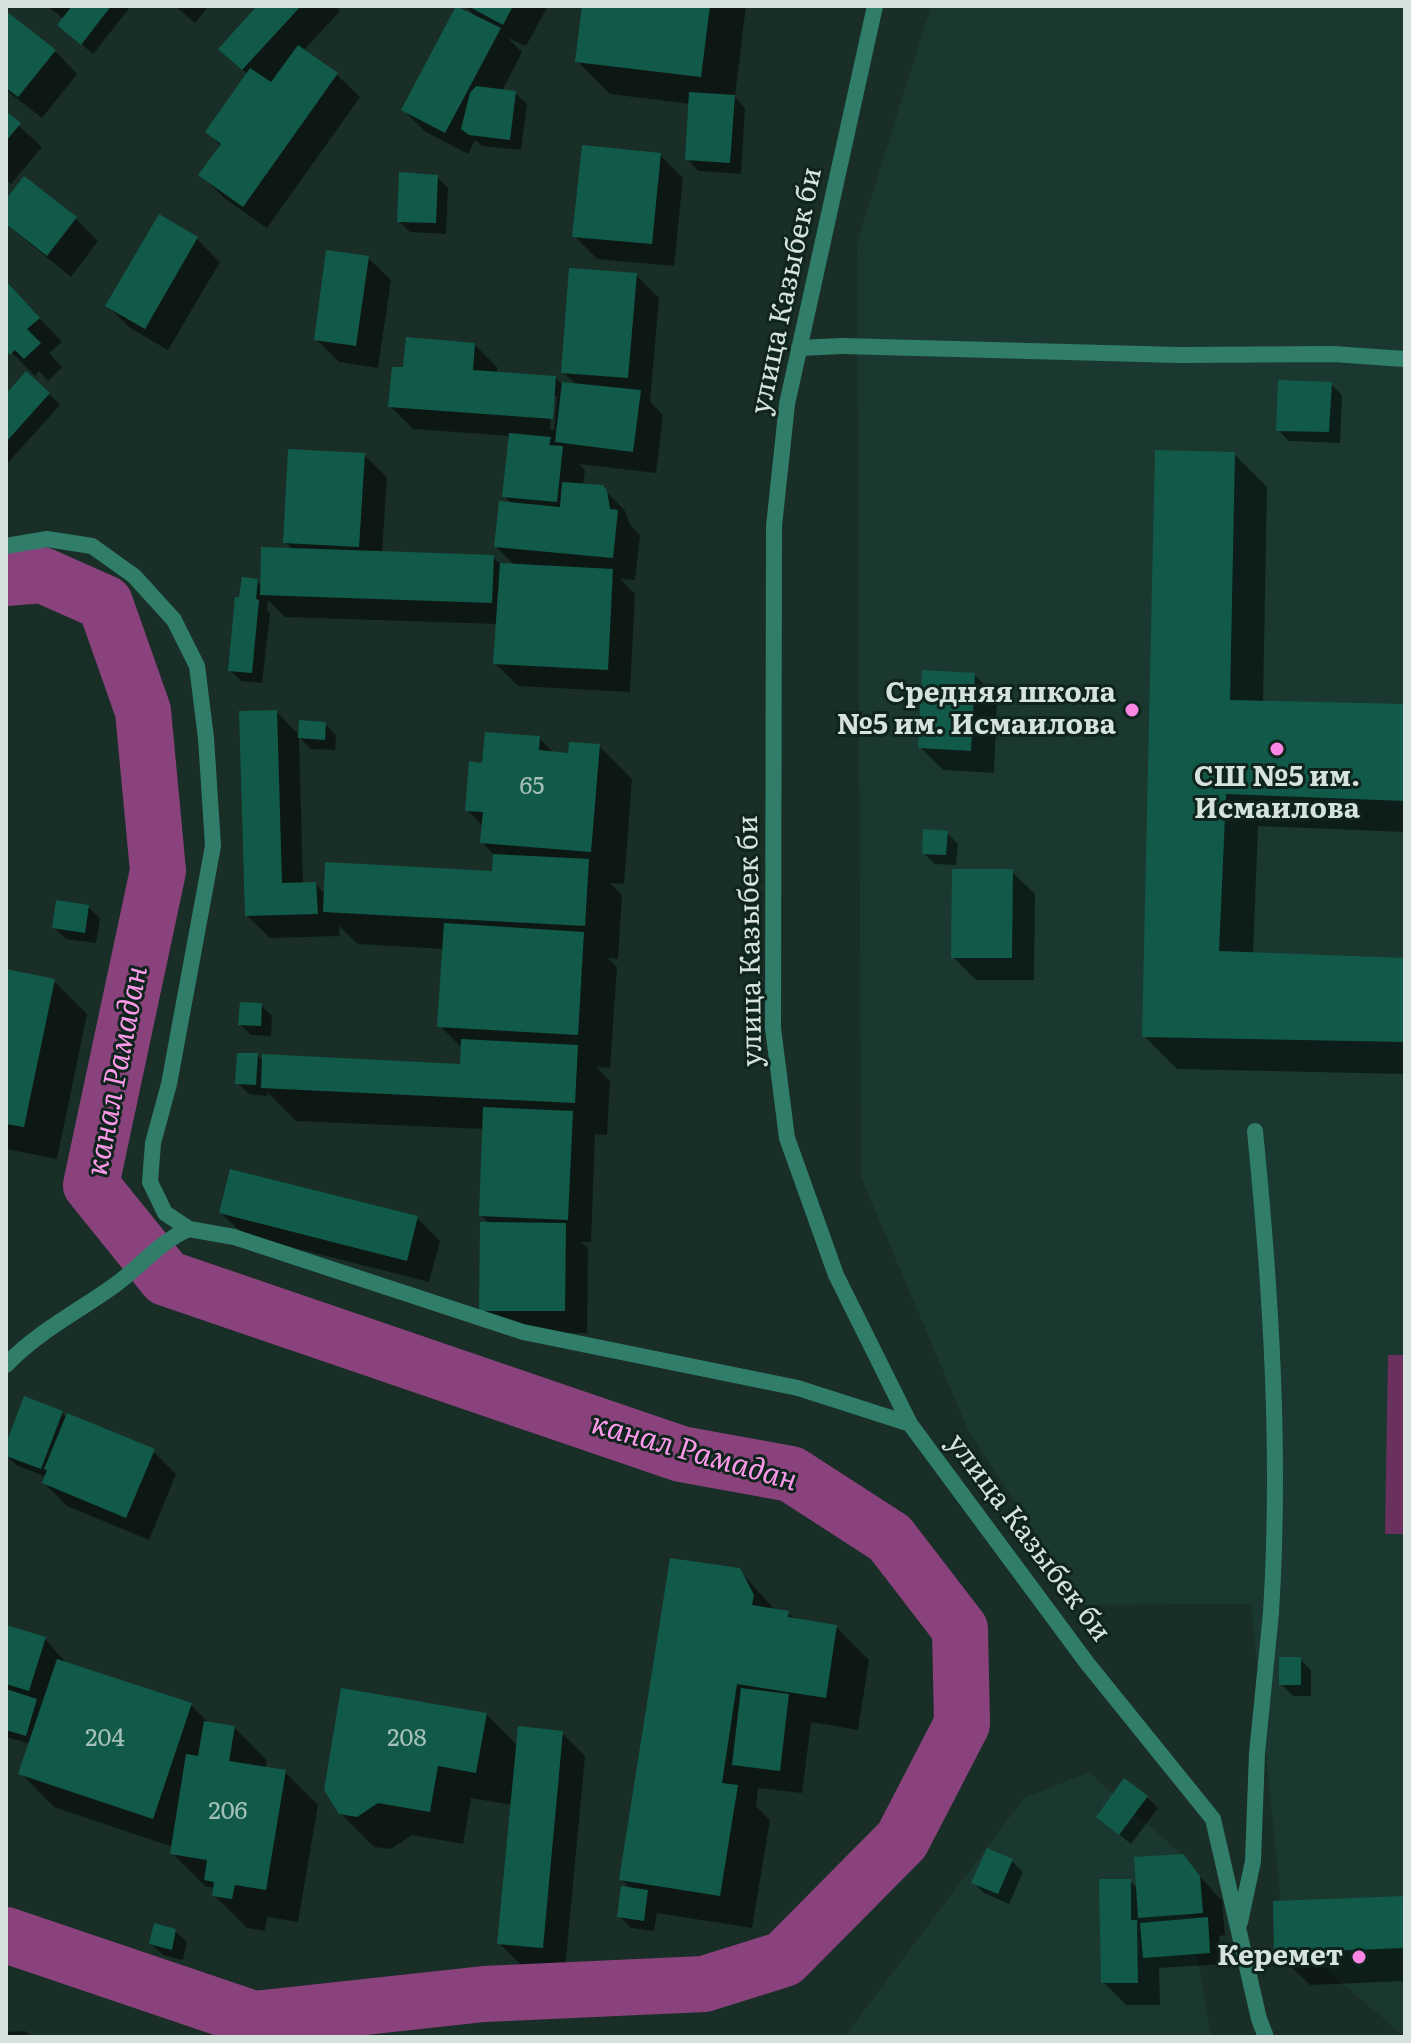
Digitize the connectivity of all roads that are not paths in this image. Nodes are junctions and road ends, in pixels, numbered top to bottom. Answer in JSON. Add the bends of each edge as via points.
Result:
{"nodes":[{"id":1,"x":875,"y":6,"type":"edge"},
{"id":2,"x":799,"y":348,"type":"junction"},
{"id":3,"x":1405,"y":359,"type":"edge"},
{"id":4,"x":6,"y":546,"type":"edge"},
{"id":5,"x":1255,"y":1131,"type":"dead end"},
{"id":6,"x":189,"y":1229,"type":"junction"},
{"id":7,"x":6,"y":1365,"type":"edge"},
{"id":8,"x":910,"y":1424,"type":"junction"},
{"id":9,"x":1239,"y":1930,"type":"junction"},
{"id":10,"x":1266,"y":2037,"type":"edge"}],
"edges":[{"from":1,"to":2,"type":"street","name":"улица Казыбек би"},
{"from":2,"to":3,"type":"street"},
{"from":2,"to":8,"type":"street","name":"улица Казыбек би","via":[[787,404],[774,526],[773,1028],[787,1138],[836,1275]]},
{"from":4,"to":6,"type":"street","via":[[47,539],[92,546],[134,576],[174,620],[197,666],[213,846],[153,1143],[150,1182],[165,1213]]},
{"from":5,"to":9,"type":"street","via":[[1270,1323],[1276,1524],[1253,1861]]},
{"from":6,"to":7,"type":"street","via":[[168,1238],[118,1283],[23,1347]]},
{"from":6,"to":8,"type":"street","via":[[234,1237],[523,1332],[798,1388]]},
{"from":8,"to":9,"type":"street","name":"улица Казыбек би","via":[[1087,1663],[1213,1819]]},
{"from":9,"to":10,"type":"street","name":"улица Казыбек би"}]}
